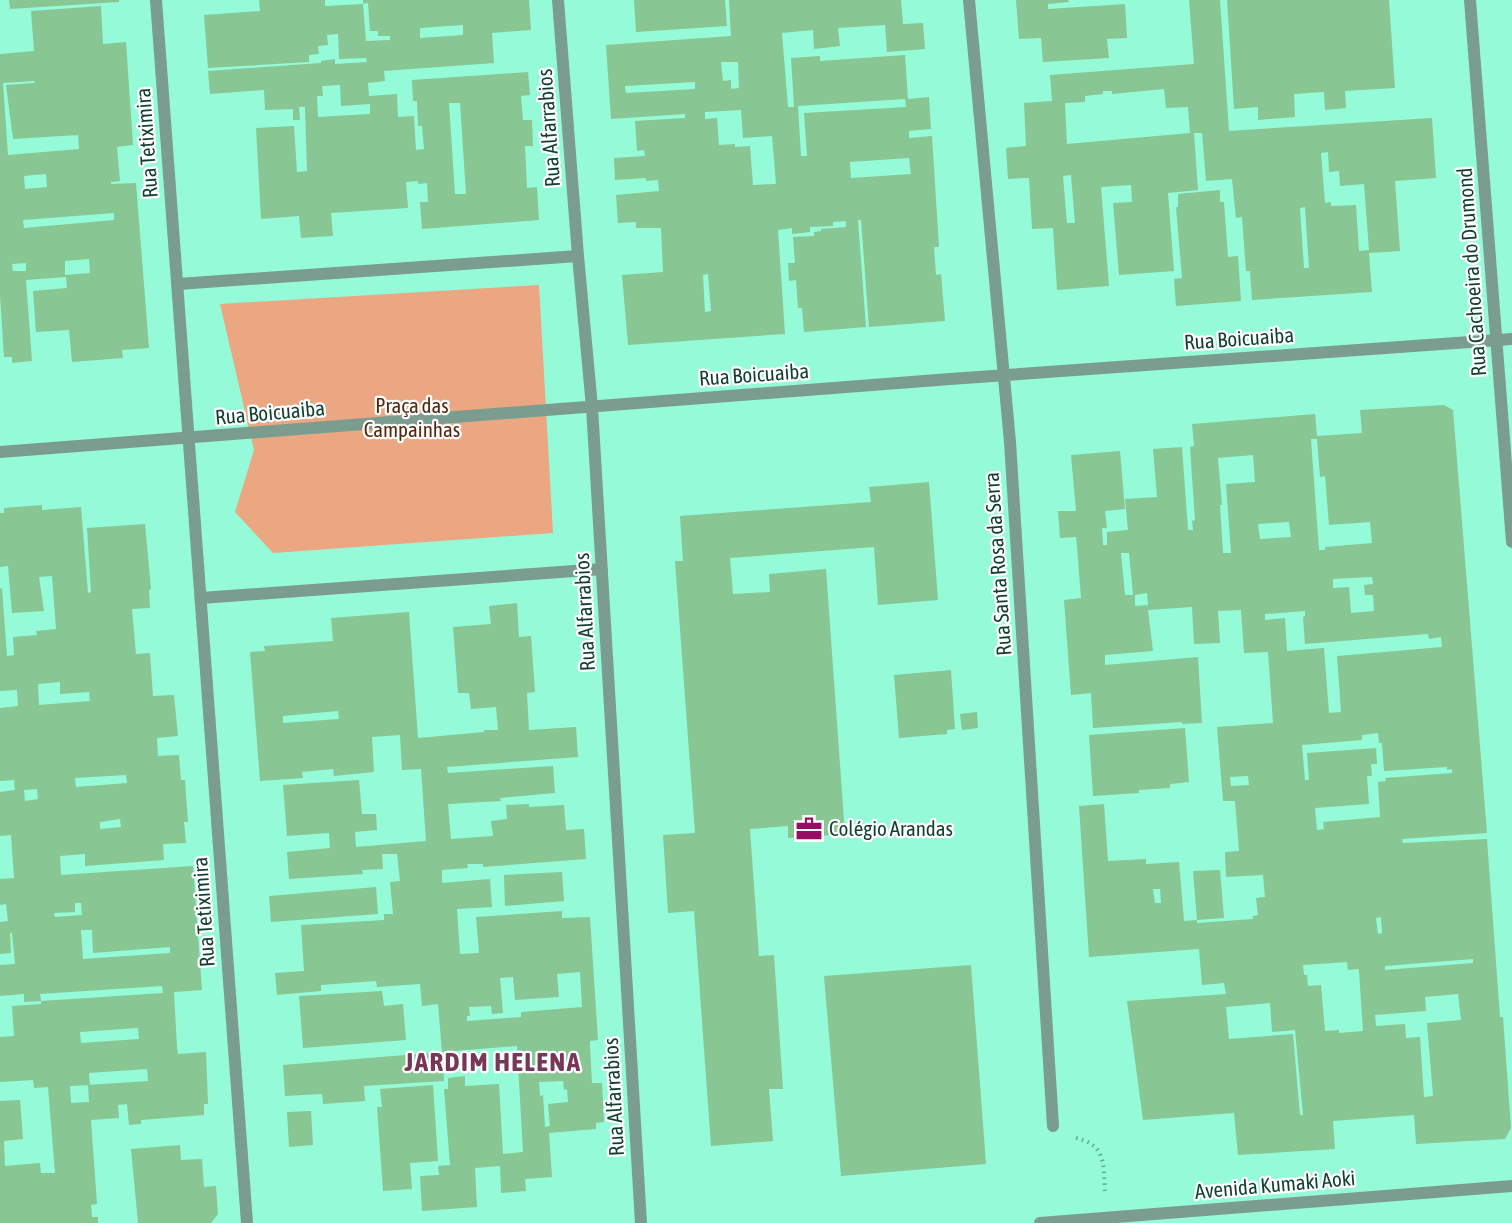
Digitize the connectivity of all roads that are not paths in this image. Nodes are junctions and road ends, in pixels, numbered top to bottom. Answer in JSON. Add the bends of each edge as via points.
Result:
{"nodes":[{"id":1,"x":156,"y":0,"type":"edge"},
{"id":2,"x":558,"y":0,"type":"edge"},
{"id":3,"x":969,"y":0,"type":"edge"},
{"id":4,"x":1470,"y":0,"type":"edge"},
{"id":5,"x":578,"y":256,"type":"junction"},
{"id":6,"x":178,"y":284,"type":"junction"},
{"id":7,"x":1512,"y":339,"type":"edge"},
{"id":8,"x":1497,"y":340,"type":"junction"},
{"id":9,"x":1003,"y":376,"type":"junction"},
{"id":10,"x":592,"y":407,"type":"junction"},
{"id":11,"x":188,"y":439,"type":"junction"},
{"id":12,"x":0,"y":452,"type":"edge"},
{"id":13,"x":1512,"y":542,"type":"edge"},
{"id":14,"x":602,"y":568,"type":"junction"},
{"id":15,"x":201,"y":598,"type":"junction"},
{"id":16,"x":1053,"y":1126,"type":"road end"},
{"id":17,"x":1512,"y":1186,"type":"edge"},
{"id":18,"x":247,"y":1223,"type":"edge"},
{"id":19,"x":641,"y":1223,"type":"edge"},
{"id":20,"x":1040,"y":1223,"type":"edge"}],
"edges":[{"from":1,"to":6,"type":"street","name":"Rua Tetiximira"},
{"from":2,"to":5,"type":"street","name":"Rua Alfarrabios"},
{"from":3,"to":9,"type":"street","name":"Rua Santa Rosa da Serra"},
{"from":4,"to":8,"type":"street","name":"Rua Cachoeira do Drumond"},
{"from":5,"to":6,"type":"street"},
{"from":5,"to":10,"type":"street","name":"Rua Alfarrabios"},
{"from":6,"to":11,"type":"street"},
{"from":7,"to":8,"type":"street","name":"Rua Boicuaiba"},
{"from":8,"to":9,"type":"street","name":"Rua Boicuaiba"},
{"from":8,"to":13,"type":"street","name":"Rua Cachoeira do Drumond"},
{"from":9,"to":10,"type":"street","name":"Rua Boicuaiba"},
{"from":9,"to":16,"type":"street","name":"Rua Santa Rosa da Serra"},
{"from":10,"to":11,"type":"street","name":"Rua Boicuaiba"},
{"from":10,"to":14,"type":"street","name":"Rua Alfarrabios"},
{"from":11,"to":12,"type":"street","name":"Rua Boicuaiba"},
{"from":11,"to":15,"type":"street"},
{"from":14,"to":15,"type":"street"},
{"from":14,"to":19,"type":"street","name":"Rua Alfarrabios"},
{"from":15,"to":18,"type":"street","name":"Rua Tetiximira"},
{"from":17,"to":20,"type":"street","name":"Avenida Kumaki Aoki"}]}
